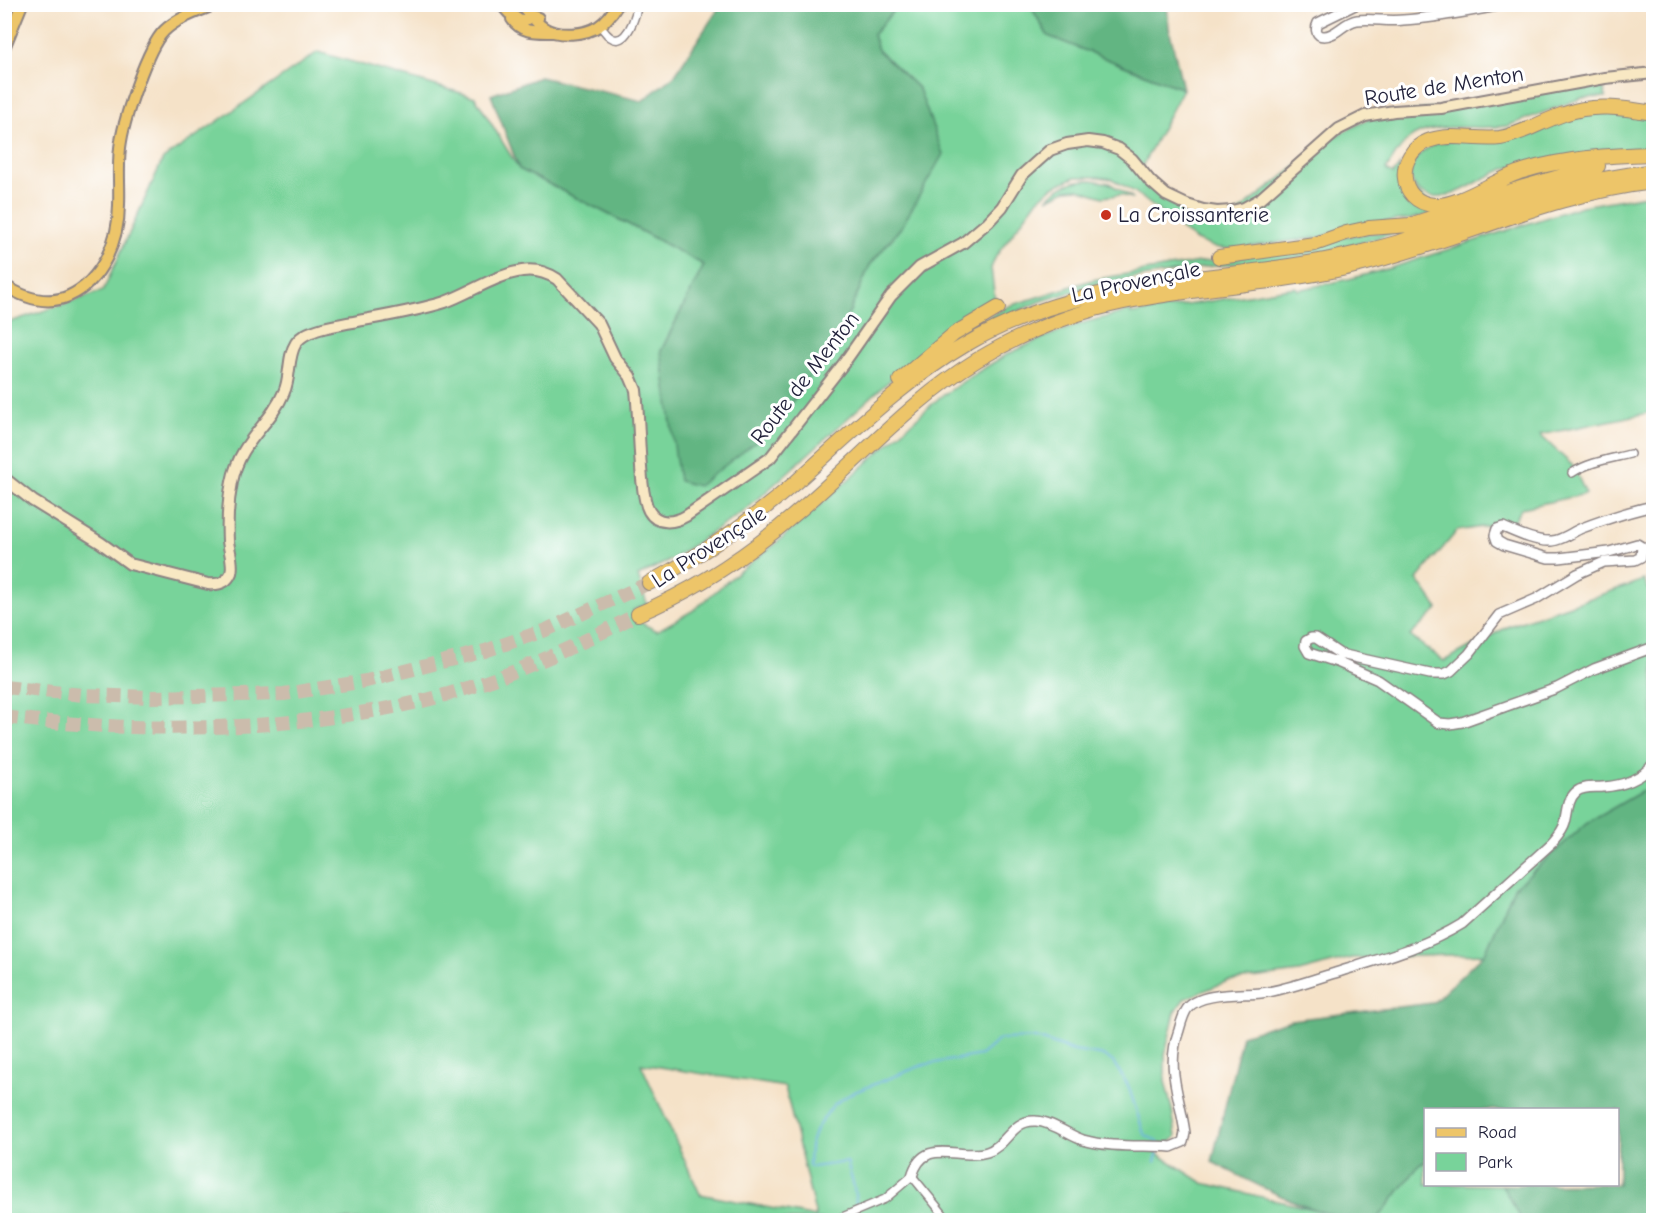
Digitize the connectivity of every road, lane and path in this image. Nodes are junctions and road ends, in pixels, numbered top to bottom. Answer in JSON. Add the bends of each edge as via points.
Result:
{"nodes":[{"id":1,"x":21,"y":4,"type":"edge"},
{"id":2,"x":216,"y":4,"type":"edge"},
{"id":3,"x":501,"y":4,"type":"edge"},
{"id":4,"x":520,"y":4,"type":"edge"},
{"id":5,"x":527,"y":4,"type":"edge"},
{"id":6,"x":618,"y":4,"type":"edge"},
{"id":7,"x":638,"y":4,"type":"edge"},
{"id":8,"x":1357,"y":4,"type":"edge"},
{"id":9,"x":1509,"y":4,"type":"edge"},
{"id":10,"x":509,"y":13,"type":"junction"},
{"id":11,"x":537,"y":18,"type":"junction"},
{"id":12,"x":601,"y":23,"type":"junction"},
{"id":13,"x":530,"y":31,"type":"junction"},
{"id":14,"x":552,"y":32,"type":"junction"},
{"id":15,"x":4,"y":48,"type":"edge"},
{"id":16,"x":1653,"y":75,"type":"edge"},
{"id":17,"x":1653,"y":113,"type":"edge"},
{"id":18,"x":1653,"y":155,"type":"edge"},
{"id":19,"x":1653,"y":171,"type":"edge"},
{"id":20,"x":1653,"y":182,"type":"edge"},
{"id":21,"x":1219,"y":257,"type":"dead end"},
{"id":22,"x":4,"y":285,"type":"edge"},
{"id":23,"x":998,"y":308,"type":"dead end"},
{"id":24,"x":836,"y":446,"type":"junction"},
{"id":25,"x":1630,"y":454,"type":"dead end"},
{"id":26,"x":1572,"y":473,"type":"dead end"},
{"id":27,"x":4,"y":478,"type":"edge"},
{"id":28,"x":1653,"y":506,"type":"edge"},
{"id":29,"x":649,"y":583,"type":"tunnel mouth"},
{"id":30,"x":638,"y":614,"type":"tunnel mouth"},
{"id":31,"x":1653,"y":647,"type":"edge"},
{"id":32,"x":1653,"y":763,"type":"edge"},
{"id":33,"x":912,"y":1176,"type":"junction"},
{"id":34,"x":835,"y":1221,"type":"edge"},
{"id":35,"x":948,"y":1221,"type":"edge"}],
"edges":[{"from":1,"to":15,"type":"main road"},
{"from":2,"to":22,"type":"main road","via":[[164,31],[152,47],[121,141],[115,230],[104,265],[95,278],[64,298],[48,301]]},
{"from":3,"to":10,"type":"main road"},
{"from":4,"to":11,"type":"main road"},
{"from":5,"to":11,"type":"main road"},
{"from":6,"to":12,"type":"main road"},
{"from":7,"to":12,"type":"street","via":[[622,39],[610,39]]},
{"from":8,"to":9,"type":"street","via":[[1318,23],[1317,33],[1326,36],[1347,22],[1360,20],[1405,20]]},
{"from":10,"to":11,"type":"main road","via":[[522,22]]},
{"from":10,"to":13,"type":"main road","via":[[519,28]]},
{"from":11,"to":12,"type":"main road","via":[[561,27]]},
{"from":11,"to":13,"type":"main road"},
{"from":11,"to":14,"type":"main road"},
{"from":12,"to":14,"type":"main road","via":[[574,33]]},
{"from":13,"to":14,"type":"main road"},
{"from":16,"to":27,"type":"main road","name":"Route de Menton","via":[[1636,74],[1441,108],[1365,116],[1339,129],[1260,199],[1232,211],[1203,210],[1166,195],[1132,159],[1103,143],[1088,141],[1050,150],[1022,175],[988,222],[963,243],[920,267],[891,296],[770,458],[675,522],[660,520],[648,510],[633,381],[615,358],[599,324],[557,279],[536,271],[515,273],[444,302],[311,332],[296,342],[280,401],[251,438],[237,465],[228,514],[231,568],[227,579],[218,584],[135,567]]},
{"from":17,"to":18,"type":"highway","via":[[1589,108],[1508,136],[1438,138],[1411,154],[1404,180],[1418,200],[1438,205],[1453,203],[1510,175],[1536,167],[1613,156]]},
{"from":18,"to":21,"type":"highway","via":[[1557,176],[1410,225],[1369,228],[1315,244]]},
{"from":19,"to":24,"type":"highway","name":"La Provençale","via":[[1558,190],[1360,253],[1124,288],[1047,308],[996,329],[938,362]]},
{"from":20,"to":30,"type":"highway","name":"La Provençale","via":[[1571,198],[1357,266],[1129,301],[1040,328],[980,359],[922,399],[799,511],[741,556]]},
{"from":23,"to":24,"type":"highway","via":[[929,353]]},
{"from":24,"to":29,"type":"highway","name":"La Provençale","via":[[752,518]]},
{"from":25,"to":26,"type":"street"},
{"from":28,"to":31,"type":"street","via":[[1551,541],[1503,527],[1497,529],[1497,541],[1504,545],[1548,558],[1609,552],[1638,544],[1642,552],[1635,560],[1604,562],[1498,615],[1469,654],[1444,674],[1430,675],[1340,654],[1316,638],[1306,641],[1305,646],[1309,653],[1378,680],[1428,717],[1450,724],[1549,691]]},
{"from":32,"to":33,"type":"street","via":[[1645,774],[1629,782],[1578,790],[1572,797],[1562,831],[1552,843],[1462,924],[1445,934],[1406,951],[1282,989],[1195,1001],[1183,1018],[1172,1057],[1185,1132],[1183,1142],[1171,1147],[1083,1140],[1048,1124],[1029,1121],[986,1152],[923,1156]]},
{"from":33,"to":34,"type":"street","via":[[885,1199]]},
{"from":33,"to":35,"type":"street"}]}
